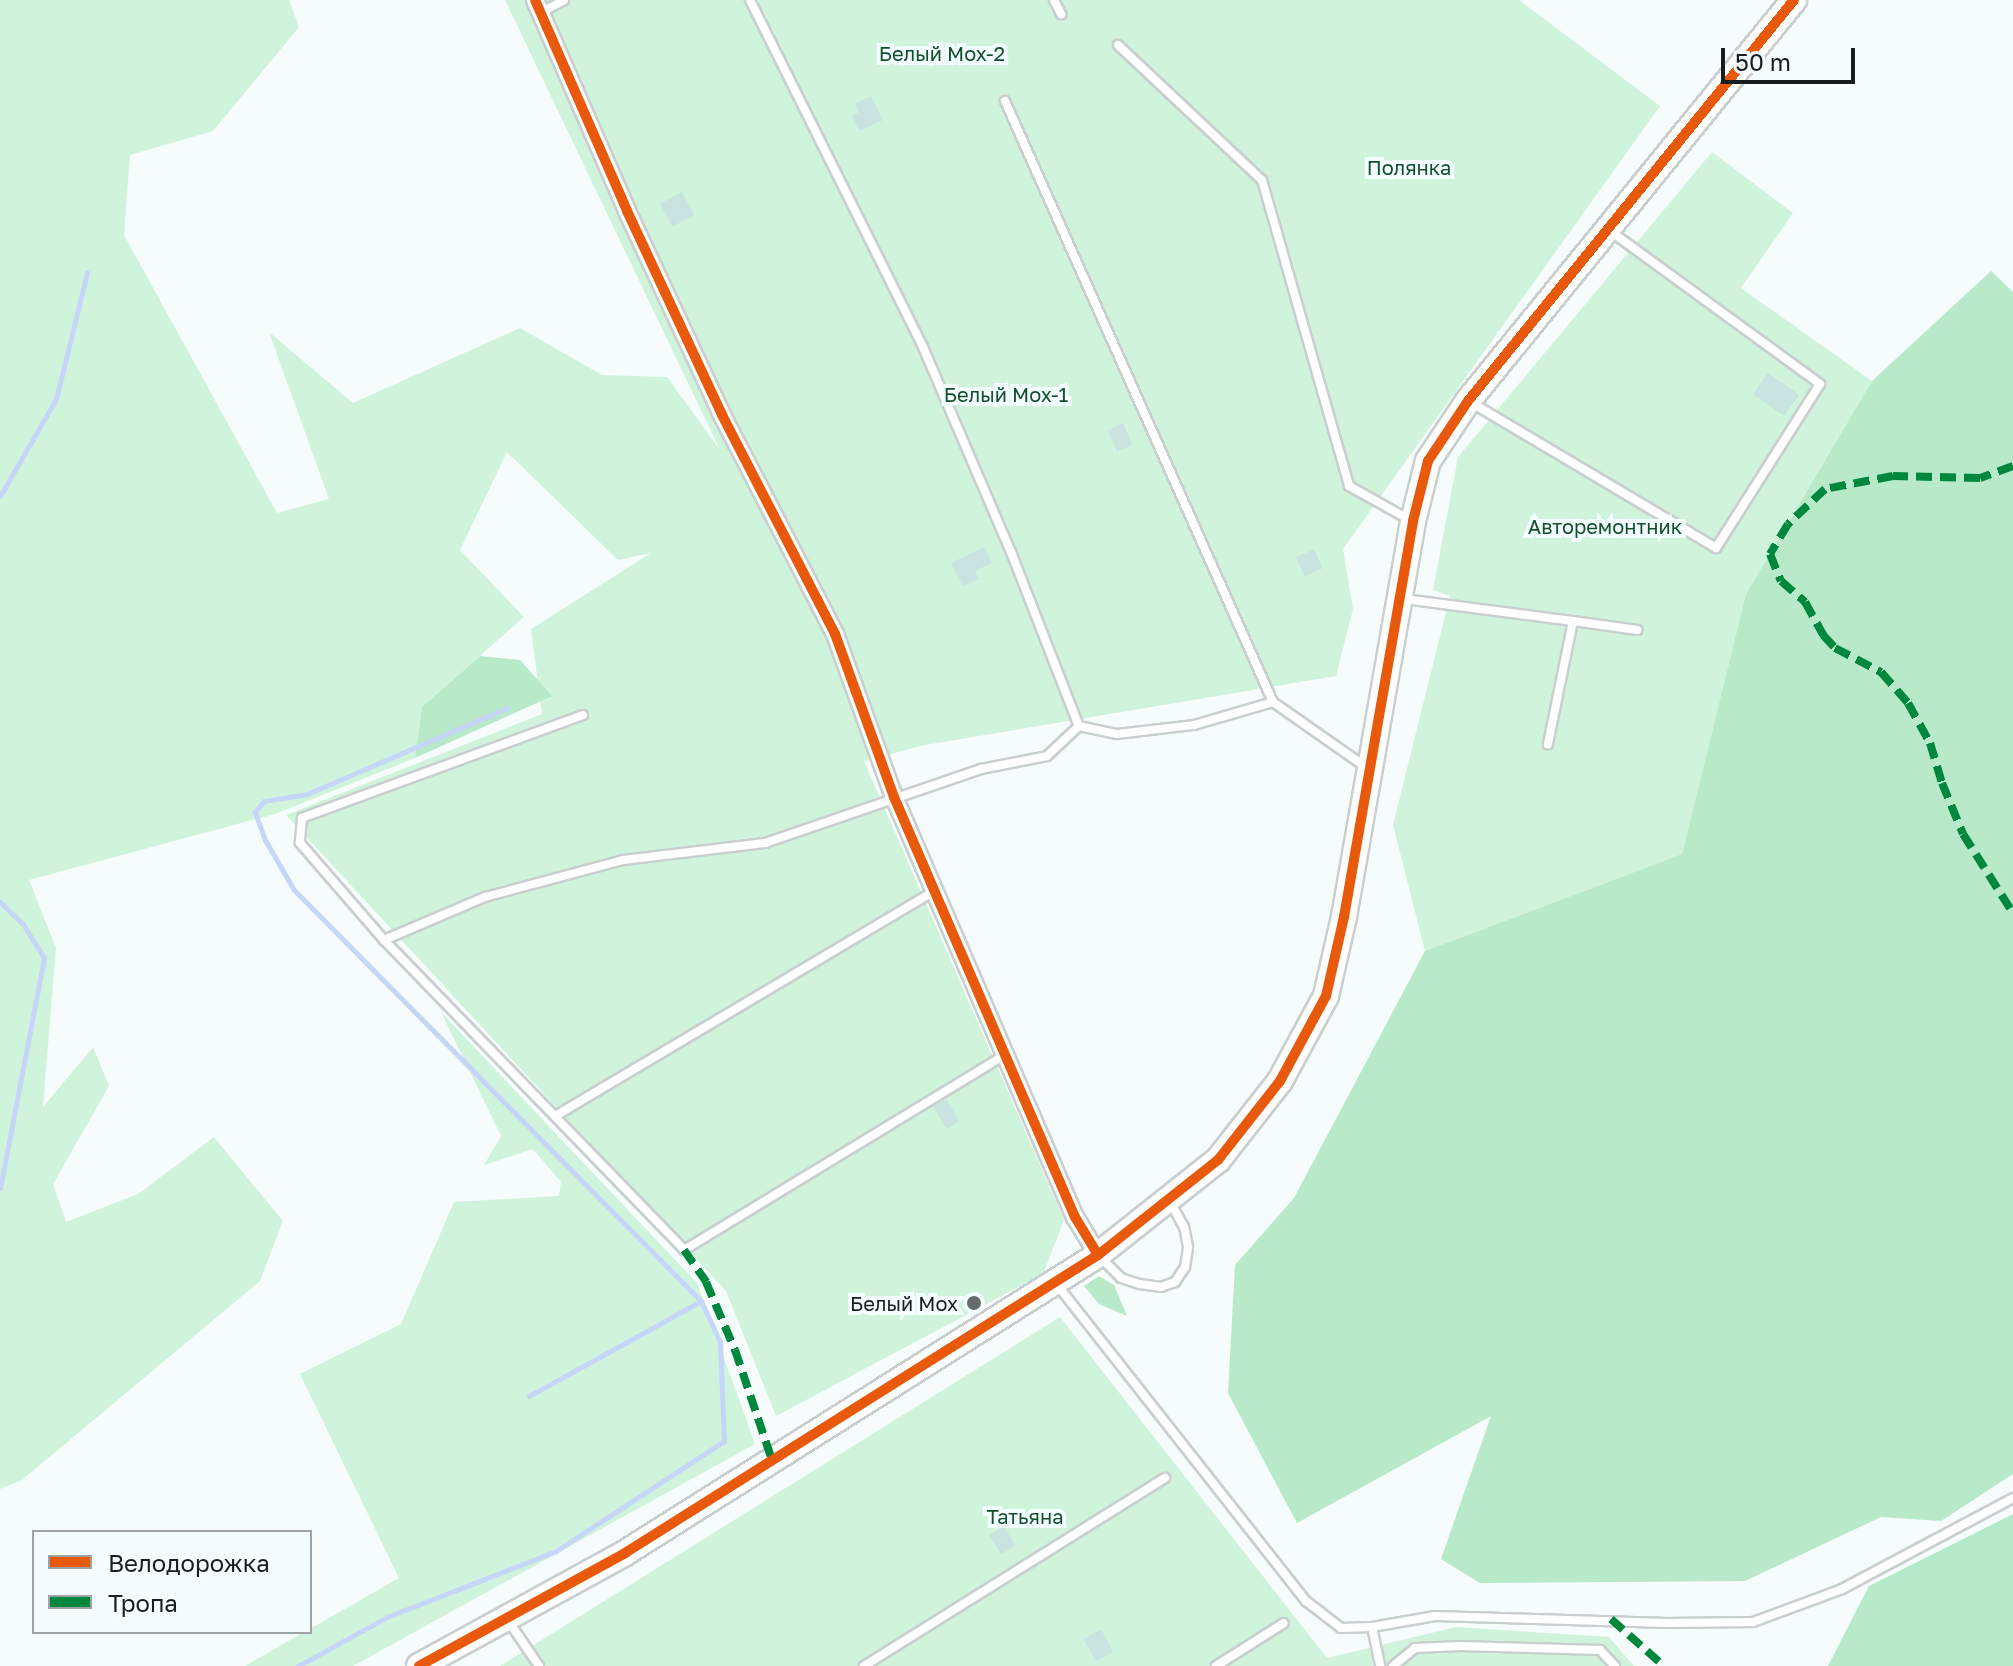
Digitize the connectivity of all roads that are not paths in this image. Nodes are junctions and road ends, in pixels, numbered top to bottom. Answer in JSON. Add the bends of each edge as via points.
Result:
{"nodes":[{"id":1,"x":564,"y":0,"type":"edge"},
{"id":2,"x":750,"y":0,"type":"edge"},
{"id":3,"x":1054,"y":0,"type":"edge"},
{"id":4,"x":1794,"y":0,"type":"edge"},
{"id":5,"x":538,"y":7,"type":"edge"},
{"id":6,"x":1061,"y":14,"type":"dead end"},
{"id":7,"x":1118,"y":45,"type":"dead end"},
{"id":8,"x":1005,"y":101,"type":"dead end"},
{"id":9,"x":1607,"y":229,"type":"junction"},
{"id":10,"x":1468,"y":401,"type":"junction"},
{"id":11,"x":1413,"y":521,"type":"junction"},
{"id":12,"x":1399,"y":598,"type":"junction"},
{"id":13,"x":1573,"y":621,"type":"junction"},
{"id":14,"x":1637,"y":630,"type":"dead end"},
{"id":15,"x":1273,"y":702,"type":"junction"},
{"id":16,"x":583,"y":715,"type":"dead end"},
{"id":17,"x":1079,"y":726,"type":"junction"},
{"id":18,"x":1548,"y":744,"type":"dead end"},
{"id":19,"x":1370,"y":769,"type":"junction"},
{"id":20,"x":894,"y":797,"type":"junction"},
{"id":21,"x":934,"y":891,"type":"junction"},
{"id":22,"x":384,"y":940,"type":"junction"},
{"id":23,"x":1005,"y":1055,"type":"junction"},
{"id":24,"x":557,"y":1115,"type":"junction"},
{"id":25,"x":1168,"y":1200,"type":"junction"},
{"id":26,"x":1098,"y":1255,"type":"junction"},
{"id":27,"x":1055,"y":1282,"type":"junction"},
{"id":28,"x":1165,"y":1478,"type":"dead end"},
{"id":29,"x":2013,"y":1498,"type":"edge"},
{"id":30,"x":507,"y":1618,"type":"junction"},
{"id":31,"x":1284,"y":1623,"type":"dead end"},
{"id":32,"x":1372,"y":1627,"type":"junction"},
{"id":33,"x":419,"y":1666,"type":"edge"},
{"id":34,"x":539,"y":1666,"type":"edge"},
{"id":35,"x":864,"y":1666,"type":"edge"},
{"id":36,"x":1216,"y":1666,"type":"edge"},
{"id":37,"x":1380,"y":1666,"type":"edge"},
{"id":38,"x":1393,"y":1666,"type":"edge"},
{"id":39,"x":1615,"y":1666,"type":"edge"}],
"edges":[{"from":1,"to":5,"type":"lane"},
{"from":2,"to":17,"type":"lane","via":[[923,347]]},
{"from":3,"to":6,"type":"lane"},
{"from":4,"to":9,"type":"street"},
{"from":5,"to":20,"type":"street","via":[[722,415],[835,634]]},
{"from":7,"to":11,"type":"lane","via":[[1262,180],[1349,486]]},
{"from":8,"to":15,"type":"lane"},
{"from":9,"to":10,"type":"street"},
{"from":9,"to":10,"type":"lane","via":[[1820,384],[1716,548]]},
{"from":10,"to":11,"type":"street","via":[[1428,461]]},
{"from":11,"to":12,"type":"street"},
{"from":12,"to":13,"type":"lane"},
{"from":12,"to":19,"type":"street"},
{"from":13,"to":14,"type":"lane"},
{"from":13,"to":18,"type":"lane"},
{"from":15,"to":17,"type":"lane","via":[[1194,725],[1117,734]]},
{"from":15,"to":19,"type":"lane"},
{"from":16,"to":22,"type":"lane","via":[[302,818],[300,843]]},
{"from":17,"to":20,"type":"lane","via":[[1047,756],[981,769]]},
{"from":19,"to":25,"type":"street","via":[[1326,996],[1280,1081],[1218,1160]]},
{"from":20,"to":21,"type":"street"},
{"from":20,"to":22,"type":"lane","via":[[765,843],[623,860],[485,897]]},
{"from":21,"to":23,"type":"street"},
{"from":21,"to":24,"type":"lane"},
{"from":22,"to":24,"type":"lane"},
{"from":23,"to":24,"type":"lane","via":[[684,1250]]},
{"from":23,"to":26,"type":"street","via":[[1075,1217]]},
{"from":25,"to":26,"type":"street"},
{"from":25,"to":26,"type":"lane","via":[[1184,1227],[1188,1247],[1185,1267],[1175,1282],[1161,1287],[1121,1278]]},
{"from":26,"to":27,"type":"street"},
{"from":27,"to":30,"type":"street","via":[[625,1553]]},
{"from":27,"to":32,"type":"lane","via":[[1306,1601],[1341,1628]]},
{"from":28,"to":35,"type":"lane"},
{"from":29,"to":32,"type":"lane","via":[[1842,1589],[1753,1622],[1446,1616]]},
{"from":30,"to":33,"type":"street"},
{"from":30,"to":34,"type":"lane"},
{"from":31,"to":36,"type":"lane"},
{"from":32,"to":37,"type":"lane"},
{"from":38,"to":39,"type":"lane","via":[[1415,1648],[1461,1646],[1600,1650]]}]}
